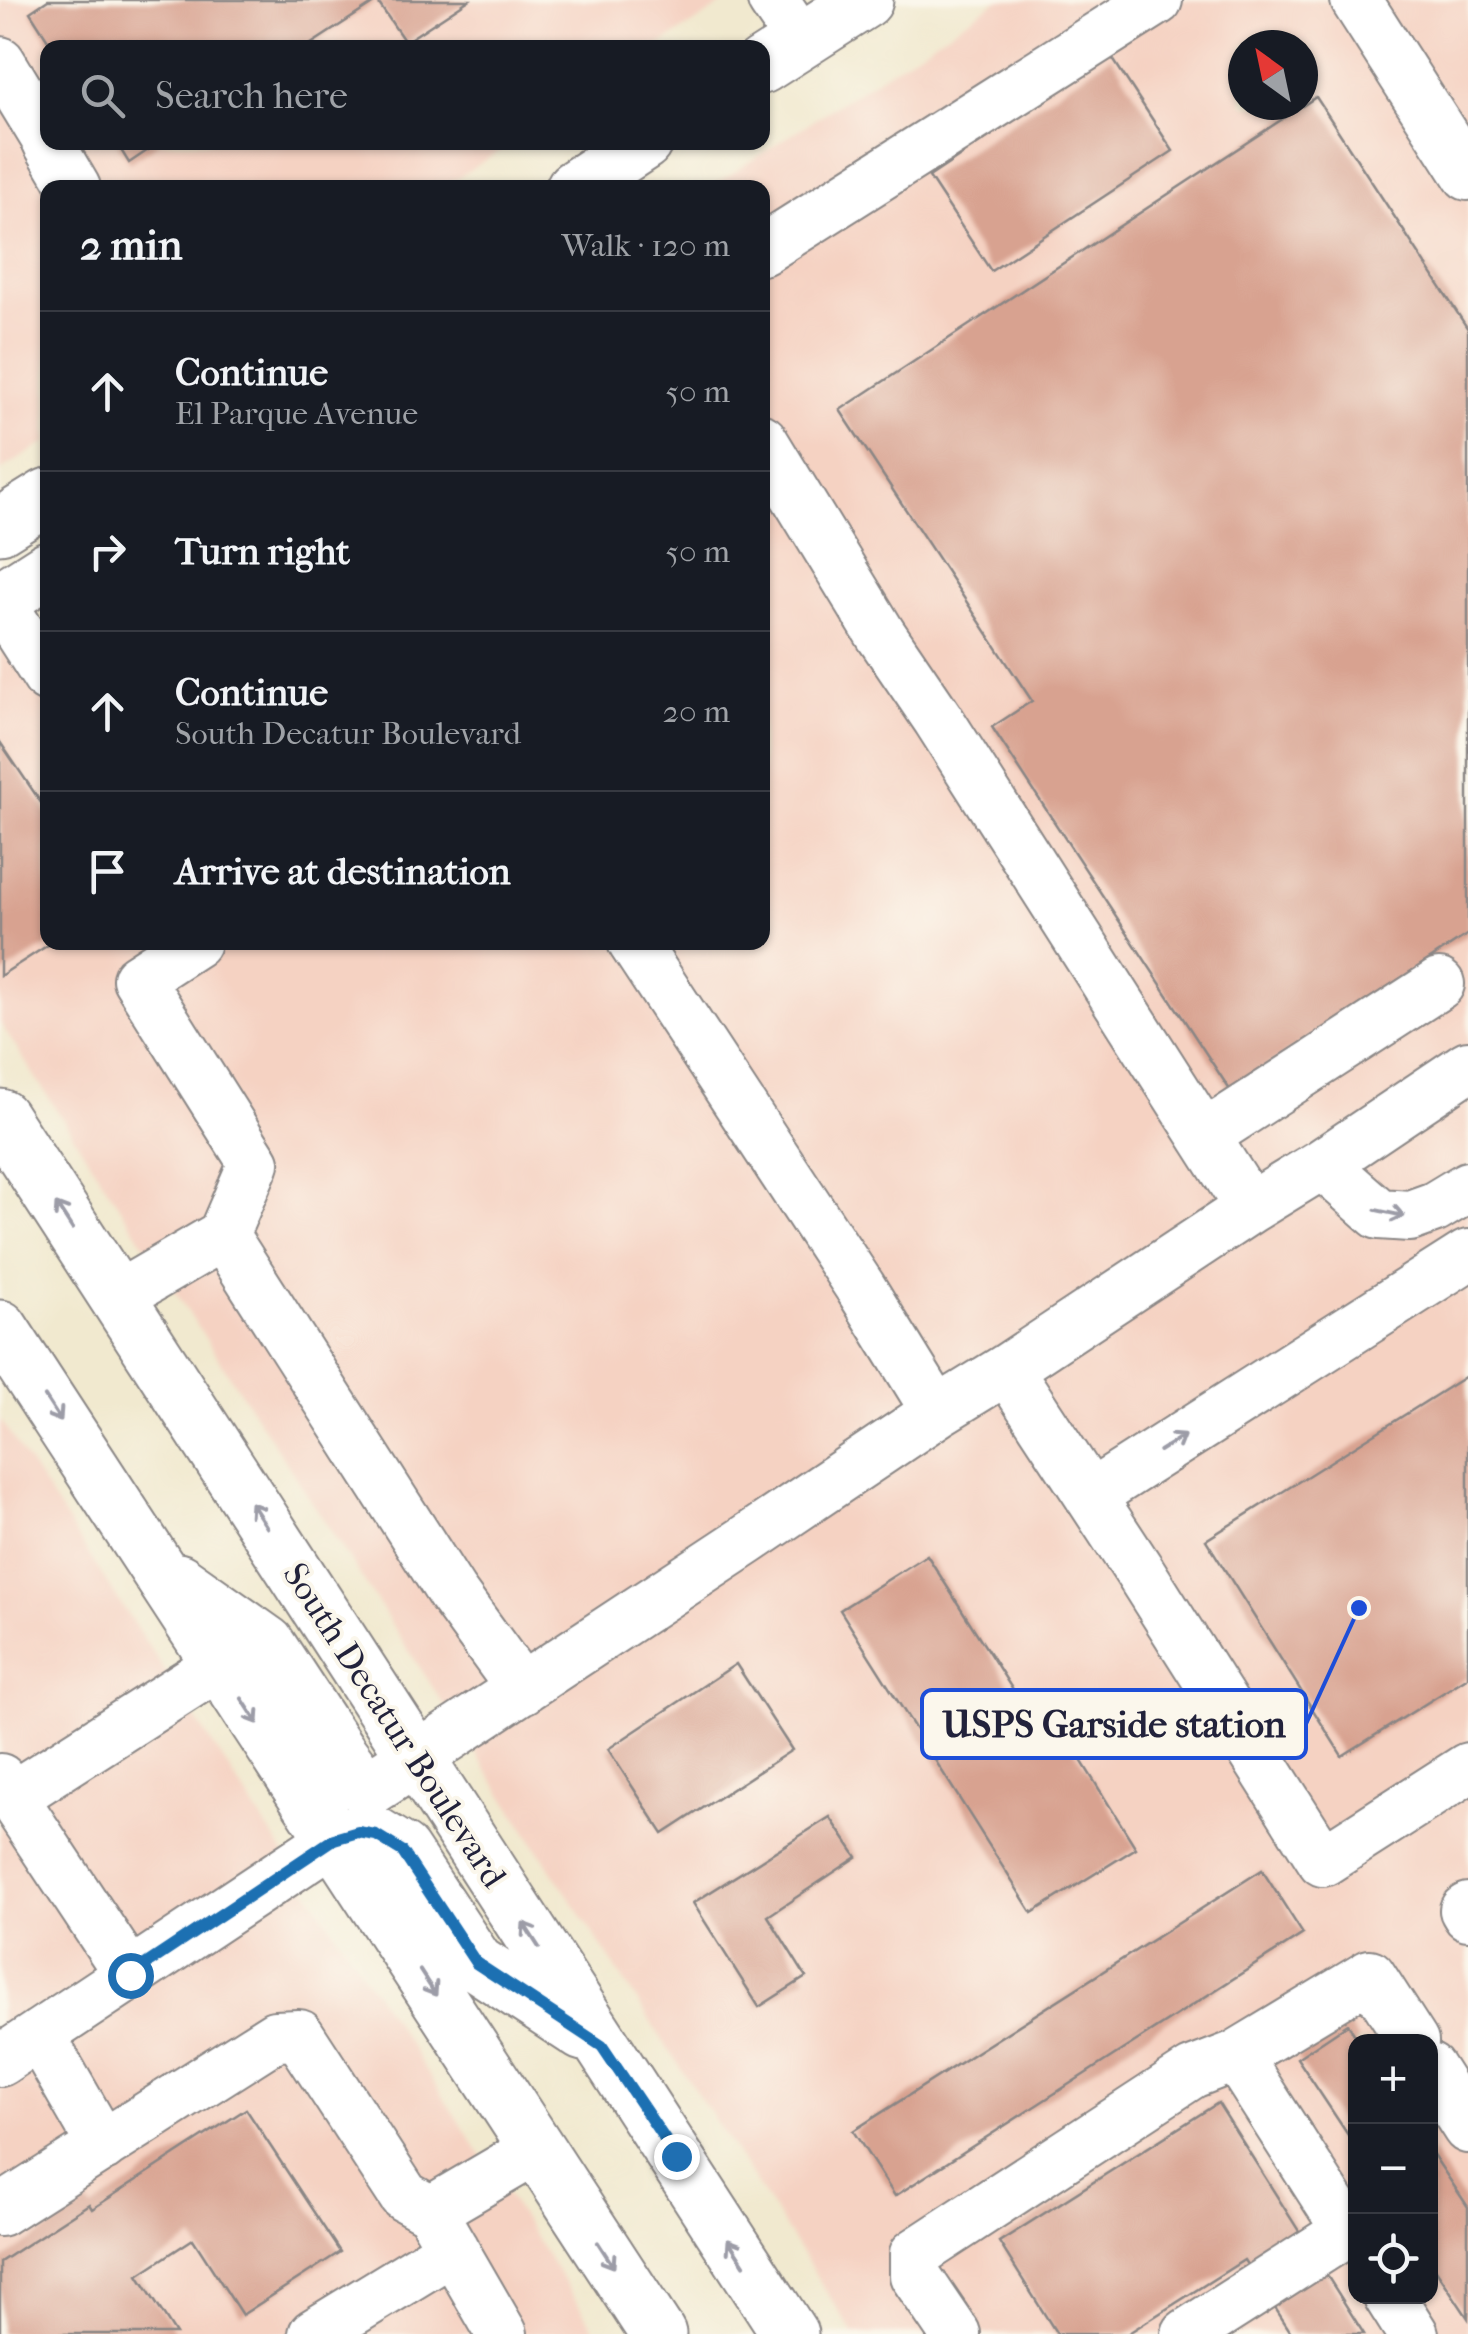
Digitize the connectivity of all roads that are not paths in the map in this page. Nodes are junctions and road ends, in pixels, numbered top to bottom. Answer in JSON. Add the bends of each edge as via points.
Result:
{"nodes":[{"id":1,"x":866,"y":0,"type":"edge"},
{"id":2,"x":1158,"y":0,"type":"edge"},
{"id":3,"x":1356,"y":0,"type":"edge"},
{"id":4,"x":779,"y":36,"type":"edge"},
{"id":5,"x":0,"y":62,"type":"edge"},
{"id":6,"x":40,"y":129,"type":"edge"},
{"id":7,"x":53,"y":150,"type":"edge"},
{"id":8,"x":1468,"y":175,"type":"edge"},
{"id":9,"x":70,"y":180,"type":"edge"},
{"id":10,"x":770,"y":245,"type":"edge"},
{"id":11,"x":770,"y":453,"type":"edge"},
{"id":12,"x":40,"y":574,"type":"edge"},
{"id":13,"x":0,"y":601,"type":"edge"},
{"id":14,"x":40,"y":664,"type":"edge"},
{"id":15,"x":183,"y":950,"type":"edge"},
{"id":16,"x":639,"y":950,"type":"edge"},
{"id":17,"x":1439,"y":984,"type":"dead end"},
{"id":18,"x":1468,"y":1066,"type":"edge"},
{"id":19,"x":0,"y":1117,"type":"edge"},
{"id":20,"x":1204,"y":1136,"type":"junction"},
{"id":21,"x":1322,"y":1164,"type":"junction"},
{"id":22,"x":1468,"y":1187,"type":"edge"},
{"id":23,"x":1250,"y":1208,"type":"junction"},
{"id":24,"x":222,"y":1235,"type":"junction"},
{"id":25,"x":1468,"y":1254,"type":"edge"},
{"id":26,"x":117,"y":1298,"type":"junction"},
{"id":27,"x":5,"y":1349,"type":"edge"},
{"id":28,"x":1007,"y":1369,"type":"junction"},
{"id":29,"x":937,"y":1412,"type":"junction"},
{"id":30,"x":1090,"y":1496,"type":"junction"},
{"id":31,"x":155,"y":1564,"type":"junction"},
{"id":32,"x":220,"y":1664,"type":"junction"},
{"id":33,"x":522,"y":1689,"type":"junction"},
{"id":34,"x":416,"y":1758,"type":"junction"},
{"id":35,"x":1468,"y":1768,"type":"edge"},
{"id":36,"x":6,"y":1788,"type":"edge"},
{"id":37,"x":334,"y":1839,"type":"junction"},
{"id":38,"x":130,"y":1975,"type":"junction"},
{"id":39,"x":1407,"y":2034,"type":"edge"},
{"id":40,"x":602,"y":2046,"type":"junction"},
{"id":41,"x":20,"y":2048,"type":"edge"},
{"id":42,"x":1236,"y":2056,"type":"junction"},
{"id":43,"x":1438,"y":2081,"type":"edge"},
{"id":44,"x":1468,"y":2128,"type":"edge"},
{"id":45,"x":103,"y":2146,"type":"junction"},
{"id":46,"x":537,"y":2150,"type":"junction"},
{"id":47,"x":0,"y":2211,"type":"edge"},
{"id":48,"x":442,"y":2230,"type":"junction"},
{"id":49,"x":1348,"y":2231,"type":"edge"},
{"id":50,"x":1348,"y":2239,"type":"edge"},
{"id":51,"x":1395,"y":2304,"type":"edge"},
{"id":52,"x":314,"y":2334,"type":"edge"},
{"id":53,"x":502,"y":2334,"type":"edge"},
{"id":54,"x":658,"y":2334,"type":"edge"},
{"id":55,"x":790,"y":2334,"type":"edge"},
{"id":56,"x":954,"y":2334,"type":"edge"},
{"id":57,"x":1187,"y":2334,"type":"edge"},
{"id":58,"x":1413,"y":2334,"type":"edge"}],
"edges":[{"from":1,"to":4,"type":"main road"},
{"from":2,"to":10,"type":"street"},
{"from":3,"to":8,"type":"street"},
{"from":5,"to":6,"type":"street"},
{"from":7,"to":9,"type":"street"},
{"from":11,"to":20,"type":"street"},
{"from":12,"to":13,"type":"main road"},
{"from":13,"to":14,"type":"street"},
{"from":15,"to":24,"type":"street","via":[[138,979],[254,1163]]},
{"from":16,"to":29,"type":"street"},
{"from":17,"to":20,"type":"street"},
{"from":18,"to":21,"type":"street"},
{"from":26,"to":19,"type":"main road","name":"South Decatur Boulevard","one_way":true},
{"from":20,"to":23,"type":"street"},
{"from":21,"to":22,"type":"street","one_way":true,"via":[[1378,1214],[1410,1216]]},
{"from":21,"to":23,"type":"street"},
{"from":23,"to":28,"type":"street"},
{"from":24,"to":26,"type":"street"},
{"from":24,"to":33,"type":"street","via":[[452,1593]]},
{"from":30,"to":25,"type":"street","one_way":true},
{"from":34,"to":26,"type":"main road","name":"South Decatur Boulevard","one_way":true},
{"from":27,"to":31,"type":"main road","one_way":true},
{"from":28,"to":29,"type":"street"},
{"from":28,"to":30,"type":"street"},
{"from":29,"to":33,"type":"street"},
{"from":30,"to":35,"type":"street","via":[[1323,1861]]},
{"from":31,"to":32,"type":"main road"},
{"from":31,"to":34,"type":"main road","via":[[267,1644],[361,1783],[373,1786]]},
{"from":32,"to":36,"type":"street"},
{"from":32,"to":37,"type":"main road","one_way":true},
{"from":33,"to":34,"type":"street"},
{"from":40,"to":34,"type":"main road","name":"South Decatur Boulevard","one_way":true},
{"from":36,"to":38,"type":"street"},
{"from":37,"to":38,"type":"street"},
{"from":37,"to":40,"type":"main road","via":[[376,1835],[402,1851],[476,1963]]},
{"from":37,"to":46,"type":"main road","one_way":true},
{"from":38,"to":41,"type":"street"},
{"from":39,"to":42,"type":"street","via":[[1370,1975]]},
{"from":55,"to":40,"type":"main road","name":"South Decatur Boulevard","one_way":true},
{"from":41,"to":45,"type":"street"},
{"from":42,"to":49,"type":"street"},
{"from":42,"to":56,"type":"street","via":[[1192,2073],[914,2254],[916,2275]]},
{"from":43,"to":44,"type":"street"},
{"from":45,"to":47,"type":"street"},
{"from":45,"to":48,"type":"street","via":[[276,2036],[299,2035],[404,2196]]},
{"from":46,"to":48,"type":"street"},
{"from":46,"to":54,"type":"main road","one_way":true},
{"from":48,"to":52,"type":"street"},
{"from":48,"to":53,"type":"street"},
{"from":50,"to":57,"type":"street"},
{"from":51,"to":58,"type":"street"}]}
